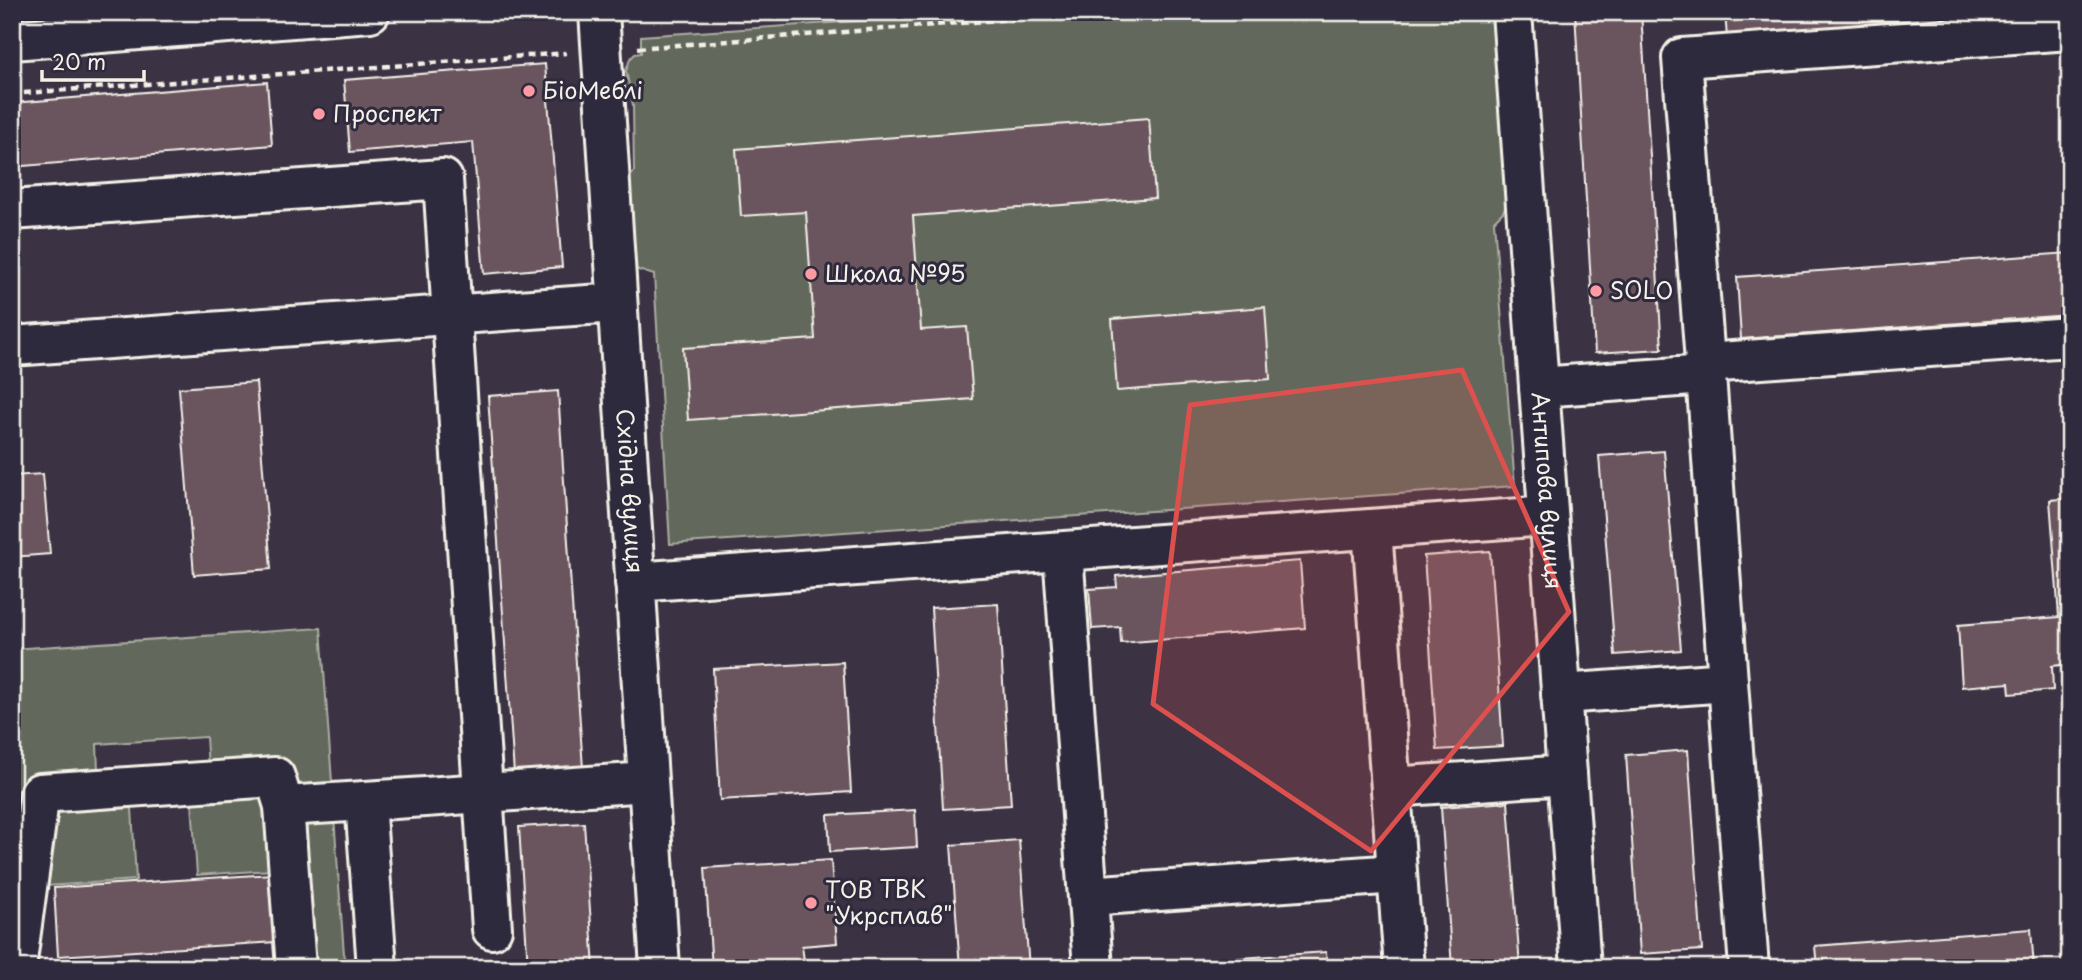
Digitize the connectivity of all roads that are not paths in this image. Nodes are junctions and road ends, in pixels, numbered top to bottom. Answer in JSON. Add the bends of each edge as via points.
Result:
{"nodes":[{"id":1,"x":370,"y":12,"type":"edge"},
{"id":2,"x":599,"y":12,"type":"edge"},
{"id":3,"x":1512,"y":12,"type":"edge"},
{"id":4,"x":2070,"y":30,"type":"edge"},
{"id":5,"x":12,"y":40,"type":"edge"},
{"id":6,"x":12,"y":210,"type":"edge"},
{"id":7,"x":617,"y":303,"type":"junction"},
{"id":8,"x":452,"y":315,"type":"junction"},
{"id":9,"x":2070,"y":337,"type":"edge"},
{"id":10,"x":12,"y":346,"type":"edge"},
{"id":11,"x":1706,"y":369,"type":"junction"},
{"id":12,"x":1539,"y":387,"type":"junction"},
{"id":13,"x":1548,"y":507,"type":"junction"},
{"id":14,"x":1372,"y":529,"type":"junction"},
{"id":15,"x":1063,"y":552,"type":"junction"},
{"id":16,"x":634,"y":570,"type":"junction"},
{"id":17,"x":1728,"y":682,"type":"junction"},
{"id":18,"x":1561,"y":694,"type":"junction"},
{"id":19,"x":1567,"y":775,"type":"junction"},
{"id":20,"x":648,"y":782,"type":"junction"},
{"id":21,"x":1391,"y":787,"type":"junction"},
{"id":22,"x":484,"y":793,"type":"junction"},
{"id":23,"x":365,"y":801,"type":"junction"},
{"id":24,"x":284,"y":806,"type":"junction"},
{"id":25,"x":1397,"y":874,"type":"junction"},
{"id":26,"x":1088,"y":896,"type":"junction"},
{"id":27,"x":492,"y":929,"type":"dead end"},
{"id":28,"x":16,"y":968,"type":"edge"},
{"id":29,"x":296,"y":968,"type":"edge"},
{"id":30,"x":377,"y":968,"type":"edge"},
{"id":31,"x":660,"y":968,"type":"edge"},
{"id":32,"x":1093,"y":968,"type":"edge"},
{"id":33,"x":1404,"y":968,"type":"edge"},
{"id":34,"x":1581,"y":968,"type":"edge"},
{"id":35,"x":1749,"y":968,"type":"edge"}],
"edges":[{"from":1,"to":5,"type":"street"},
{"from":2,"to":7,"type":"street","name":"Східна вулиця"},
{"from":3,"to":12,"type":"street","name":"Антипова вулиця"},
{"from":4,"to":11,"type":"street","via":[[1682,58]]},
{"from":6,"to":8,"type":"street","via":[[443,179]]},
{"from":7,"to":8,"type":"street"},
{"from":7,"to":16,"type":"street","name":"Східна вулиця"},
{"from":8,"to":10,"type":"street"},
{"from":8,"to":22,"type":"street"},
{"from":9,"to":11,"type":"street"},
{"from":11,"to":12,"type":"street"},
{"from":11,"to":17,"type":"street"},
{"from":12,"to":13,"type":"street","name":"Антипова вулиця"},
{"from":13,"to":14,"type":"street"},
{"from":13,"to":16,"type":"street"},
{"from":13,"to":18,"type":"street","name":"Антипова вулиця"},
{"from":14,"to":15,"type":"street"},
{"from":14,"to":21,"type":"street"},
{"from":15,"to":16,"type":"street"},
{"from":15,"to":26,"type":"street"},
{"from":16,"to":20,"type":"street","name":"Східна вулиця"},
{"from":17,"to":18,"type":"street"},
{"from":17,"to":35,"type":"street"},
{"from":18,"to":19,"type":"street","name":"Антипова вулиця"},
{"from":19,"to":21,"type":"street"},
{"from":19,"to":34,"type":"street","name":"Антипова вулиця"},
{"from":20,"to":22,"type":"street"},
{"from":20,"to":31,"type":"street","name":"Східна вулиця"},
{"from":21,"to":25,"type":"street"},
{"from":22,"to":23,"type":"street"},
{"from":22,"to":27,"type":"street"},
{"from":23,"to":24,"type":"street"},
{"from":23,"to":30,"type":"street"},
{"from":24,"to":28,"type":"street","via":[[275,777],[40,793]]},
{"from":24,"to":29,"type":"street"},
{"from":25,"to":26,"type":"street"},
{"from":25,"to":33,"type":"street"},
{"from":26,"to":32,"type":"street"}]}
